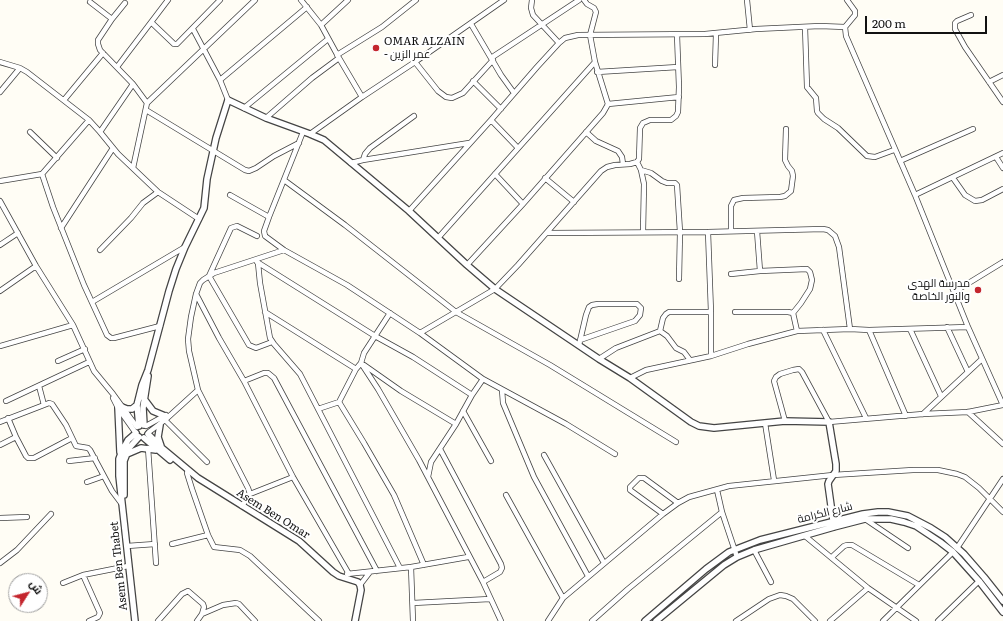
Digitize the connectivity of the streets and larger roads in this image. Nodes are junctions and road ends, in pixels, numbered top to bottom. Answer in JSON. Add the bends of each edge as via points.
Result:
{"nodes":[{"id":1,"x":162,"y":0,"type":"edge"},
{"id":2,"x":168,"y":0,"type":"edge"},
{"id":3,"x":220,"y":0,"type":"edge"},
{"id":4,"x":255,"y":0,"type":"edge"},
{"id":5,"x":301,"y":0,"type":"edge"},
{"id":6,"x":416,"y":0,"type":"edge"},
{"id":7,"x":504,"y":0,"type":"edge"},
{"id":8,"x":532,"y":0,"type":"edge"},
{"id":9,"x":579,"y":0,"type":"edge"},
{"id":10,"x":584,"y":0,"type":"edge"},
{"id":11,"x":747,"y":0,"type":"edge"},
{"id":12,"x":847,"y":0,"type":"edge"},
{"id":13,"x":346,"y":1,"type":"edge"},
{"id":14,"x":90,"y":2,"type":"dead end"},
{"id":15,"x":125,"y":3,"type":"dead end"},
{"id":16,"x":164,"y":6,"type":"junction"},
{"id":17,"x":308,"y":7,"type":"junction"},
{"id":18,"x":971,"y":15,"type":"dead end"},
{"id":19,"x":112,"y":20,"type":"junction"},
{"id":20,"x":152,"y":23,"type":"junction"},
{"id":21,"x":471,"y":24,"type":"junction"},
{"id":22,"x":543,"y":24,"type":"junction"},
{"id":23,"x":321,"y":25,"type":"junction"},
{"id":24,"x":804,"y":27,"type":"junction"},
{"id":25,"x":845,"y":27,"type":"junction"},
{"id":26,"x":193,"y":29,"type":"junction"},
{"id":27,"x":750,"y":30,"type":"junction"},
{"id":28,"x":716,"y":34,"type":"junction"},
{"id":29,"x":590,"y":35,"type":"junction"},
{"id":30,"x":677,"y":35,"type":"junction"},
{"id":31,"x":328,"y":39,"type":"junction"},
{"id":32,"x":559,"y":43,"type":"junction"},
{"id":33,"x":203,"y":48,"type":"junction"},
{"id":34,"x":103,"y":53,"type":"junction"},
{"id":35,"x":338,"y":57,"type":"junction"},
{"id":36,"x":492,"y":59,"type":"junction"},
{"id":37,"x":0,"y":62,"type":"edge"},
{"id":38,"x":416,"y":62,"type":"junction"},
{"id":39,"x":595,"y":62,"type":"junction"},
{"id":40,"x":715,"y":65,"type":"dead end"},
{"id":41,"x":117,"y":67,"type":"junction"},
{"id":42,"x":678,"y":67,"type":"junction"},
{"id":43,"x":20,"y":68,"type":"junction"},
{"id":44,"x":597,"y":72,"type":"junction"},
{"id":45,"x":1003,"y":75,"type":"edge"},
{"id":46,"x":220,"y":80,"type":"junction"},
{"id":47,"x":473,"y":81,"type":"junction"},
{"id":48,"x":989,"y":82,"type":"junction"},
{"id":49,"x":133,"y":84,"type":"junction"},
{"id":50,"x":0,"y":92,"type":"edge"},
{"id":51,"x":514,"y":93,"type":"junction"},
{"id":52,"x":362,"y":96,"type":"junction"},
{"id":53,"x":679,"y":98,"type":"junction"},
{"id":54,"x":64,"y":100,"type":"junction"},
{"id":55,"x":228,"y":100,"type":"junction"},
{"id":56,"x":1003,"y":102,"type":"edge"},
{"id":57,"x":147,"y":103,"type":"junction"},
{"id":58,"x":608,"y":104,"type":"junction"},
{"id":59,"x":244,"y":108,"type":"junction"},
{"id":60,"x":501,"y":109,"type":"junction"},
{"id":61,"x":146,"y":110,"type":"junction"},
{"id":62,"x":414,"y":116,"type":"dead end"},
{"id":63,"x":266,"y":118,"type":"junction"},
{"id":64,"x":89,"y":120,"type":"junction"},
{"id":65,"x":491,"y":120,"type":"junction"},
{"id":66,"x":786,"y":129,"type":"dead end"},
{"id":67,"x":973,"y":129,"type":"dead end"},
{"id":68,"x":30,"y":132,"type":"dead end"},
{"id":69,"x":100,"y":132,"type":"junction"},
{"id":70,"x":303,"y":132,"type":"junction"},
{"id":71,"x":586,"y":132,"type":"junction"},
{"id":72,"x":310,"y":134,"type":"junction"},
{"id":73,"x":299,"y":143,"type":"junction"},
{"id":74,"x":470,"y":143,"type":"junction"},
{"id":75,"x":113,"y":148,"type":"junction"},
{"id":76,"x":518,"y":148,"type":"junction"},
{"id":77,"x":894,"y":150,"type":"junction"},
{"id":78,"x":213,"y":151,"type":"junction"},
{"id":79,"x":1003,"y":153,"type":"edge"},
{"id":80,"x":996,"y":157,"type":"junction"},
{"id":81,"x":57,"y":158,"type":"junction"},
{"id":82,"x":363,"y":160,"type":"junction"},
{"id":83,"x":900,"y":161,"type":"junction"},
{"id":84,"x":637,"y":162,"type":"junction"},
{"id":85,"x":351,"y":163,"type":"junction"},
{"id":86,"x":623,"y":164,"type":"junction"},
{"id":87,"x":133,"y":168,"type":"junction"},
{"id":88,"x":1003,"y":168,"type":"edge"},
{"id":89,"x":641,"y":170,"type":"junction"},
{"id":90,"x":42,"y":174,"type":"junction"},
{"id":91,"x":495,"y":174,"type":"junction"},
{"id":92,"x":545,"y":178,"type":"junction"},
{"id":93,"x":953,"y":178,"type":"junction"},
{"id":94,"x":284,"y":180,"type":"junction"},
{"id":95,"x":0,"y":181,"type":"edge"},
{"id":96,"x":1003,"y":189,"type":"edge"},
{"id":97,"x":158,"y":192,"type":"junction"},
{"id":98,"x":230,"y":195,"type":"dead end"},
{"id":99,"x":915,"y":195,"type":"junction"},
{"id":100,"x":0,"y":201,"type":"edge"},
{"id":101,"x":574,"y":202,"type":"junction"},
{"id":102,"x":523,"y":204,"type":"junction"},
{"id":103,"x":410,"y":211,"type":"junction"},
{"id":104,"x":269,"y":217,"type":"junction"},
{"id":105,"x":199,"y":219,"type":"junction"},
{"id":106,"x":61,"y":228,"type":"junction"},
{"id":107,"x":731,"y":231,"type":"junction"},
{"id":108,"x":757,"y":231,"type":"junction"},
{"id":109,"x":643,"y":232,"type":"junction"},
{"id":110,"x":680,"y":232,"type":"junction"},
{"id":111,"x":708,"y":232,"type":"junction"},
{"id":112,"x":18,"y":233,"type":"junction"},
{"id":113,"x":547,"y":233,"type":"junction"},
{"id":114,"x":258,"y":236,"type":"dead end"},
{"id":115,"x":438,"y":238,"type":"junction"},
{"id":116,"x":0,"y":245,"type":"edge"},
{"id":117,"x":185,"y":247,"type":"junction"},
{"id":118,"x":100,"y":250,"type":"dead end"},
{"id":119,"x":284,"y":250,"type":"junction"},
{"id":120,"x":253,"y":260,"type":"junction"},
{"id":121,"x":1003,"y":262,"type":"edge"},
{"id":122,"x":258,"y":263,"type":"junction"},
{"id":123,"x":467,"y":265,"type":"junction"},
{"id":124,"x":36,"y":266,"type":"junction"},
{"id":125,"x":760,"y":271,"type":"junction"},
{"id":126,"x":731,"y":274,"type":"dead end"},
{"id":127,"x":209,"y":276,"type":"junction"},
{"id":128,"x":678,"y":279,"type":"dead end"},
{"id":129,"x":495,"y":289,"type":"junction"},
{"id":130,"x":0,"y":291,"type":"edge"},
{"id":131,"x":954,"y":292,"type":"junction"},
{"id":132,"x":196,"y":294,"type":"junction"},
{"id":133,"x":92,"y":302,"type":"junction"},
{"id":134,"x":265,"y":312,"type":"junction"},
{"id":135,"x":456,"y":312,"type":"junction"},
{"id":136,"x":710,"y":312,"type":"junction"},
{"id":137,"x":735,"y":312,"type":"dead end"},
{"id":138,"x":390,"y":313,"type":"junction"},
{"id":139,"x":793,"y":313,"type":"junction"},
{"id":140,"x":73,"y":325,"type":"junction"},
{"id":141,"x":160,"y":326,"type":"junction"},
{"id":142,"x":947,"y":327,"type":"junction"},
{"id":143,"x":968,"y":327,"type":"junction"},
{"id":144,"x":850,"y":329,"type":"junction"},
{"id":145,"x":910,"y":329,"type":"junction"},
{"id":146,"x":823,"y":330,"type":"junction"},
{"id":147,"x":869,"y":330,"type":"junction"},
{"id":148,"x":660,"y":331,"type":"junction"},
{"id":149,"x":797,"y":331,"type":"junction"},
{"id":150,"x":420,"y":333,"type":"junction"},
{"id":151,"x":375,"y":336,"type":"junction"},
{"id":152,"x":272,"y":342,"type":"junction"},
{"id":153,"x":580,"y":343,"type":"junction"},
{"id":154,"x":0,"y":346,"type":"edge"},
{"id":155,"x":85,"y":349,"type":"junction"},
{"id":156,"x":711,"y":356,"type":"junction"},
{"id":157,"x":599,"y":359,"type":"junction"},
{"id":158,"x":982,"y":359,"type":"junction"},
{"id":159,"x":690,"y":360,"type":"junction"},
{"id":160,"x":58,"y":361,"type":"dead end"},
{"id":161,"x":89,"y":362,"type":"junction"},
{"id":162,"x":361,"y":363,"type":"junction"},
{"id":163,"x":356,"y":369,"type":"junction"},
{"id":164,"x":148,"y":370,"type":"junction"},
{"id":165,"x":968,"y":372,"type":"junction"},
{"id":166,"x":483,"y":378,"type":"junction"},
{"id":167,"x":630,"y":378,"type":"junction"},
{"id":168,"x":244,"y":381,"type":"junction"},
{"id":169,"x":38,"y":386,"type":"junction"},
{"id":170,"x":198,"y":390,"type":"junction"},
{"id":171,"x":502,"y":390,"type":"junction"},
{"id":172,"x":472,"y":394,"type":"junction"},
{"id":173,"x":941,"y":396,"type":"junction"},
{"id":174,"x":144,"y":399,"type":"junction"},
{"id":175,"x":6,"y":401,"type":"dead end"},
{"id":176,"x":338,"y":402,"type":"junction"},
{"id":177,"x":44,"y":405,"type":"junction"},
{"id":178,"x":138,"y":405,"type":"junction"},
{"id":179,"x":120,"y":407,"type":"junction"},
{"id":180,"x":318,"y":409,"type":"junction"},
{"id":181,"x":463,"y":411,"type":"junction"},
{"id":182,"x":968,"y":412,"type":"junction"},
{"id":183,"x":923,"y":414,"type":"junction"},
{"id":184,"x":906,"y":416,"type":"junction"},
{"id":185,"x":8,"y":418,"type":"junction"},
{"id":186,"x":165,"y":418,"type":"junction"},
{"id":187,"x":866,"y":418,"type":"junction"},
{"id":188,"x":785,"y":421,"type":"junction"},
{"id":189,"x":0,"y":422,"type":"edge"},
{"id":190,"x":829,"y":422,"type":"junction"},
{"id":191,"x":765,"y":423,"type":"junction"},
{"id":192,"x":456,"y":424,"type":"junction"},
{"id":193,"x":160,"y":425,"type":"junction"},
{"id":194,"x":142,"y":431,"type":"junction"},
{"id":195,"x":16,"y":437,"type":"junction"},
{"id":196,"x":72,"y":438,"type":"junction"},
{"id":197,"x":676,"y":442,"type":"dead end"},
{"id":198,"x":1003,"y":444,"type":"edge"},
{"id":199,"x":0,"y":445,"type":"edge"},
{"id":200,"x":148,"y":448,"type":"junction"},
{"id":201,"x":440,"y":449,"type":"junction"},
{"id":202,"x":160,"y":450,"type":"junction"},
{"id":203,"x":126,"y":454,"type":"junction"},
{"id":204,"x":615,"y":454,"type":"dead end"},
{"id":205,"x":120,"y":455,"type":"junction"},
{"id":206,"x":544,"y":455,"type":"dead end"},
{"id":207,"x":95,"y":458,"type":"junction"},
{"id":208,"x":69,"y":461,"type":"dead end"},
{"id":209,"x":491,"y":461,"type":"dead end"},
{"id":210,"x":207,"y":462,"type":"dead end"},
{"id":211,"x":188,"y":471,"type":"junction"},
{"id":212,"x":833,"y":474,"type":"junction"},
{"id":213,"x":104,"y":476,"type":"junction"},
{"id":214,"x":428,"y":476,"type":"junction"},
{"id":215,"x":293,"y":477,"type":"junction"},
{"id":216,"x":1003,"y":479,"type":"edge"},
{"id":217,"x":774,"y":480,"type":"junction"},
{"id":218,"x":87,"y":482,"type":"dead end"},
{"id":219,"x":717,"y":490,"type":"junction"},
{"id":220,"x":250,"y":494,"type":"junction"},
{"id":221,"x":506,"y":495,"type":"dead end"},
{"id":222,"x":990,"y":498,"type":"junction"},
{"id":223,"x":121,"y":503,"type":"junction"},
{"id":224,"x":678,"y":503,"type":"junction"},
{"id":225,"x":242,"y":506,"type":"junction"},
{"id":226,"x":124,"y":510,"type":"junction"},
{"id":227,"x":722,"y":512,"type":"junction"},
{"id":228,"x":1003,"y":512,"type":"edge"},
{"id":229,"x":51,"y":514,"type":"dead end"},
{"id":230,"x":663,"y":514,"type":"junction"},
{"id":231,"x":27,"y":517,"type":"dead end"},
{"id":232,"x":0,"y":518,"type":"edge"},
{"id":233,"x":865,"y":519,"type":"junction"},
{"id":234,"x":833,"y":524,"type":"junction"},
{"id":235,"x":208,"y":535,"type":"junction"},
{"id":236,"x":805,"y":536,"type":"junction"},
{"id":237,"x":155,"y":544,"type":"junction"},
{"id":238,"x":172,"y":544,"type":"dead end"},
{"id":239,"x":127,"y":546,"type":"junction"},
{"id":240,"x":908,"y":548,"type":"dead end"},
{"id":241,"x":734,"y":550,"type":"junction"},
{"id":242,"x":754,"y":550,"type":"junction"},
{"id":243,"x":955,"y":550,"type":"junction"},
{"id":244,"x":468,"y":556,"type":"junction"},
{"id":245,"x":737,"y":556,"type":"junction"},
{"id":246,"x":832,"y":558,"type":"junction"},
{"id":247,"x":0,"y":563,"type":"edge"},
{"id":248,"x":156,"y":563,"type":"dead end"},
{"id":249,"x":604,"y":563,"type":"junction"},
{"id":250,"x":424,"y":565,"type":"junction"},
{"id":251,"x":128,"y":566,"type":"junction"},
{"id":252,"x":411,"y":567,"type":"junction"},
{"id":253,"x":400,"y":568,"type":"junction"},
{"id":254,"x":377,"y":571,"type":"junction"},
{"id":255,"x":370,"y":572,"type":"junction"},
{"id":256,"x":349,"y":574,"type":"junction"},
{"id":257,"x":83,"y":575,"type":"junction"},
{"id":258,"x":339,"y":576,"type":"junction"},
{"id":259,"x":588,"y":576,"type":"junction"},
{"id":260,"x":979,"y":581,"type":"junction"},
{"id":261,"x":482,"y":582,"type":"junction"},
{"id":262,"x":771,"y":582,"type":"dead end"},
{"id":263,"x":63,"y":583,"type":"dead end"},
{"id":264,"x":360,"y":585,"type":"junction"},
{"id":265,"x":919,"y":585,"type":"junction"},
{"id":266,"x":868,"y":588,"type":"junction"},
{"id":267,"x":563,"y":598,"type":"junction"},
{"id":268,"x":490,"y":599,"type":"junction"},
{"id":269,"x":1003,"y":601,"type":"edge"},
{"id":270,"x":413,"y":603,"type":"junction"},
{"id":271,"x":897,"y":607,"type":"junction"},
{"id":272,"x":1003,"y":612,"type":"edge"},
{"id":273,"x":202,"y":614,"type":"junction"},
{"id":274,"x":89,"y":621,"type":"edge"},
{"id":275,"x":135,"y":621,"type":"edge"},
{"id":276,"x":158,"y":621,"type":"edge"},
{"id":277,"x":197,"y":621,"type":"edge"},
{"id":278,"x":255,"y":621,"type":"edge"},
{"id":279,"x":319,"y":621,"type":"edge"},
{"id":280,"x":355,"y":621,"type":"edge"},
{"id":281,"x":413,"y":621,"type":"edge"},
{"id":282,"x":500,"y":621,"type":"edge"},
{"id":283,"x":548,"y":621,"type":"edge"},
{"id":284,"x":592,"y":621,"type":"edge"},
{"id":285,"x":645,"y":621,"type":"edge"},
{"id":286,"x":656,"y":621,"type":"edge"},
{"id":287,"x":736,"y":621,"type":"edge"},
{"id":288,"x":815,"y":621,"type":"edge"},
{"id":289,"x":830,"y":621,"type":"edge"},
{"id":290,"x":883,"y":621,"type":"edge"},
{"id":291,"x":916,"y":621,"type":"edge"},
{"id":292,"x":938,"y":621,"type":"edge"}],
"edges":[{"from":1,"to":16,"type":"street"},
{"from":2,"to":16,"type":"street"},
{"from":3,"to":26,"type":"street"},
{"from":4,"to":33,"type":"street"},
{"from":5,"to":17,"type":"street"},
{"from":6,"to":35,"type":"street"},
{"from":7,"to":21,"type":"street"},
{"from":8,"to":22,"type":"street","via":[[533,15]]},
{"from":9,"to":22,"type":"street"},
{"from":10,"to":29,"type":"street","via":[[596,13]]},
{"from":11,"to":27,"type":"street"},
{"from":12,"to":25,"type":"street","via":[[855,15]]},
{"from":13,"to":23,"type":"street"},
{"from":14,"to":19,"type":"street"},
{"from":15,"to":19,"type":"street"},
{"from":16,"to":20,"type":"street"},
{"from":17,"to":23,"type":"street"},
{"from":17,"to":46,"type":"street"},
{"from":18,"to":48,"type":"street","via":[[957,21],[955,29]]},
{"from":19,"to":34,"type":"street","via":[[98,40],[98,46]]},
{"from":20,"to":26,"type":"street","via":[[175,44],[180,43]]},
{"from":20,"to":41,"type":"street"},
{"from":21,"to":36,"type":"street"},
{"from":21,"to":38,"type":"street"},
{"from":22,"to":32,"type":"street"},
{"from":22,"to":36,"type":"street"},
{"from":23,"to":31,"type":"street"},
{"from":24,"to":25,"type":"street"},
{"from":24,"to":27,"type":"street"},
{"from":24,"to":77,"type":"street","via":[[806,87],[816,98],[818,113],[867,156],[875,157]]},
{"from":25,"to":77,"type":"street","via":[[846,36]]},
{"from":26,"to":33,"type":"street"},
{"from":27,"to":28,"type":"street"},
{"from":28,"to":30,"type":"street"},
{"from":28,"to":40,"type":"street"},
{"from":29,"to":30,"type":"street"},
{"from":29,"to":32,"type":"street","via":[[578,34]]},
{"from":29,"to":39,"type":"street"},
{"from":30,"to":42,"type":"street"},
{"from":31,"to":35,"type":"street"},
{"from":31,"to":59,"type":"street"},
{"from":32,"to":51,"type":"street"},
{"from":33,"to":46,"type":"street"},
{"from":33,"to":57,"type":"street"},
{"from":34,"to":41,"type":"street"},
{"from":34,"to":54,"type":"street"},
{"from":35,"to":52,"type":"street"},
{"from":35,"to":63,"type":"street"},
{"from":36,"to":47,"type":"street"},
{"from":36,"to":51,"type":"street"},
{"from":37,"to":43,"type":"street"},
{"from":38,"to":47,"type":"street","via":[[438,91],[446,97],[459,96]]},
{"from":38,"to":52,"type":"street"},
{"from":39,"to":44,"type":"street"},
{"from":39,"to":76,"type":"street"},
{"from":41,"to":49,"type":"street"},
{"from":42,"to":44,"type":"street"},
{"from":42,"to":53,"type":"street"},
{"from":43,"to":50,"type":"street"},
{"from":43,"to":54,"type":"street"},
{"from":44,"to":58,"type":"street"},
{"from":45,"to":48,"type":"street"},
{"from":46,"to":55,"type":"street"},
{"from":47,"to":60,"type":"street"},
{"from":48,"to":56,"type":"street"},
{"from":49,"to":57,"type":"street"},
{"from":49,"to":69,"type":"street"},
{"from":51,"to":60,"type":"street"},
{"from":52,"to":72,"type":"street"},
{"from":53,"to":58,"type":"street"},
{"from":53,"to":84,"type":"street","via":[[678,112],[674,118],[646,121],[642,126]]},
{"from":54,"to":64,"type":"street"},
{"from":55,"to":59,"type":"street"},
{"from":55,"to":78,"type":"street"},
{"from":57,"to":61,"type":"street"},
{"from":58,"to":71,"type":"street"},
{"from":59,"to":63,"type":"street"},
{"from":60,"to":65,"type":"street"},
{"from":61,"to":78,"type":"street"},
{"from":61,"to":87,"type":"street"},
{"from":62,"to":82,"type":"street","via":[[370,148]]},
{"from":63,"to":70,"type":"street"},
{"from":64,"to":69,"type":"street"},
{"from":64,"to":81,"type":"street"},
{"from":65,"to":74,"type":"street"},
{"from":65,"to":76,"type":"street"},
{"from":66,"to":107,"type":"street","via":[[785,160],[794,176],[791,191],[780,197],[734,200],[731,206]]},
{"from":67,"to":83,"type":"street"},
{"from":68,"to":81,"type":"street"},
{"from":69,"to":75,"type":"street"},
{"from":70,"to":72,"type":"street"},
{"from":70,"to":73,"type":"street"},
{"from":71,"to":86,"type":"street","via":[[596,141],[618,151]]},
{"from":71,"to":92,"type":"street"},
{"from":72,"to":85,"type":"street","via":[[324,140]]},
{"from":73,"to":78,"type":"street","via":[[249,170]]},
{"from":73,"to":94,"type":"street"},
{"from":74,"to":82,"type":"street"},
{"from":74,"to":103,"type":"street"},
{"from":75,"to":87,"type":"street"},
{"from":75,"to":106,"type":"street"},
{"from":76,"to":91,"type":"street"},
{"from":77,"to":83,"type":"street"},
{"from":78,"to":105,"type":"street","via":[[204,208]]},
{"from":79,"to":80,"type":"street"},
{"from":80,"to":88,"type":"street"},
{"from":80,"to":93,"type":"street"},
{"from":81,"to":90,"type":"street"},
{"from":82,"to":85,"type":"street"},
{"from":83,"to":99,"type":"street"},
{"from":84,"to":86,"type":"street"},
{"from":84,"to":89,"type":"street"},
{"from":85,"to":103,"type":"street"},
{"from":86,"to":101,"type":"street","via":[[607,167]]},
{"from":87,"to":97,"type":"street"},
{"from":89,"to":109,"type":"street","via":[[644,184]]},
{"from":89,"to":110,"type":"street","via":[[662,181],[678,185]]},
{"from":90,"to":95,"type":"street"},
{"from":90,"to":106,"type":"street"},
{"from":91,"to":102,"type":"street"},
{"from":91,"to":115,"type":"street"},
{"from":92,"to":101,"type":"street"},
{"from":92,"to":102,"type":"street"},
{"from":93,"to":96,"type":"street","via":[[965,195],[975,201]]},
{"from":93,"to":99,"type":"street"},
{"from":94,"to":104,"type":"street"},
{"from":94,"to":135,"type":"street"},
{"from":97,"to":105,"type":"street"},
{"from":97,"to":118,"type":"street","via":[[143,203]]},
{"from":98,"to":104,"type":"street"},
{"from":99,"to":131,"type":"street"},
{"from":100,"to":112,"type":"street"},
{"from":101,"to":113,"type":"street"},
{"from":102,"to":123,"type":"street"},
{"from":103,"to":115,"type":"street"},
{"from":104,"to":119,"type":"street","via":[[264,231],[265,236]]},
{"from":105,"to":117,"type":"street"},
{"from":106,"to":133,"type":"street"},
{"from":107,"to":108,"type":"street"},
{"from":107,"to":111,"type":"street"},
{"from":108,"to":125,"type":"street"},
{"from":108,"to":144,"type":"street","via":[[823,229],[835,236],[839,247]]},
{"from":109,"to":110,"type":"street"},
{"from":109,"to":113,"type":"street"},
{"from":110,"to":111,"type":"street"},
{"from":110,"to":128,"type":"street"},
{"from":111,"to":136,"type":"street"},
{"from":112,"to":116,"type":"street"},
{"from":112,"to":124,"type":"street"},
{"from":113,"to":129,"type":"street"},
{"from":114,"to":127,"type":"street","via":[[237,226],[232,228]]},
{"from":115,"to":123,"type":"street"},
{"from":117,"to":133,"type":"street"},
{"from":117,"to":141,"type":"street"},
{"from":119,"to":120,"type":"street"},
{"from":119,"to":138,"type":"street","via":[[347,285]]},
{"from":120,"to":122,"type":"street"},
{"from":120,"to":127,"type":"street"},
{"from":121,"to":131,"type":"street"},
{"from":122,"to":134,"type":"street"},
{"from":122,"to":151,"type":"street"},
{"from":123,"to":129,"type":"street"},
{"from":124,"to":130,"type":"street"},
{"from":124,"to":140,"type":"street"},
{"from":125,"to":126,"type":"street"},
{"from":125,"to":139,"type":"street","via":[[807,269],[810,272],[810,288]]},
{"from":127,"to":132,"type":"street","via":[[200,284]]},
{"from":127,"to":152,"type":"street","via":[[249,345],[256,348]]},
{"from":129,"to":135,"type":"street"},
{"from":129,"to":153,"type":"street"},
{"from":131,"to":143,"type":"street"},
{"from":132,"to":168,"type":"street"},
{"from":132,"to":170,"type":"street","via":[[188,344]]},
{"from":133,"to":141,"type":"street","via":[[105,331],[111,338]]},
{"from":134,"to":152,"type":"street"},
{"from":134,"to":163,"type":"street"},
{"from":135,"to":150,"type":"street"},
{"from":135,"to":197,"type":"street","via":[[550,365]]},
{"from":136,"to":148,"type":"street","via":[[669,312],[662,318]]},
{"from":136,"to":156,"type":"street"},
{"from":137,"to":139,"type":"street"},
{"from":138,"to":150,"type":"street"},
{"from":138,"to":151,"type":"street"},
{"from":139,"to":149,"type":"street"},
{"from":140,"to":154,"type":"street"},
{"from":140,"to":155,"type":"street"},
{"from":141,"to":164,"type":"street"},
{"from":142,"to":143,"type":"street"},
{"from":142,"to":145,"type":"street"},
{"from":142,"to":165,"type":"street"},
{"from":143,"to":158,"type":"street"},
{"from":144,"to":146,"type":"street"},
{"from":144,"to":147,"type":"street"},
{"from":145,"to":147,"type":"street"},
{"from":145,"to":173,"type":"street"},
{"from":146,"to":149,"type":"street"},
{"from":146,"to":187,"type":"street"},
{"from":147,"to":184,"type":"street"},
{"from":148,"to":157,"type":"street","via":[[616,348]]},
{"from":148,"to":159,"type":"street"},
{"from":149,"to":156,"type":"street"},
{"from":150,"to":166,"type":"street"},
{"from":151,"to":162,"type":"street"},
{"from":151,"to":172,"type":"street"},
{"from":152,"to":180,"type":"street","via":[[296,369]]},
{"from":153,"to":153,"type":"street","via":[[635,321],[640,315],[641,308],[637,304],[592,305],[586,315]]},
{"from":153,"to":157,"type":"street"},
{"from":155,"to":160,"type":"street"},
{"from":155,"to":161,"type":"street"},
{"from":156,"to":159,"type":"street"},
{"from":157,"to":167,"type":"street"},
{"from":158,"to":165,"type":"street"},
{"from":158,"to":182,"type":"street","via":[[1003,405]]},
{"from":159,"to":167,"type":"street","via":[[646,370]]},
{"from":161,"to":169,"type":"street"},
{"from":161,"to":179,"type":"street"},
{"from":162,"to":163,"type":"street"},
{"from":162,"to":192,"type":"street"},
{"from":162,"to":214,"type":"street"},
{"from":163,"to":176,"type":"street"},
{"from":164,"to":174,"type":"street"},
{"from":164,"to":178,"type":"street"},
{"from":165,"to":173,"type":"street"},
{"from":166,"to":171,"type":"street"},
{"from":166,"to":172,"type":"street"},
{"from":167,"to":191,"type":"street","via":[[698,426],[714,428]]},
{"from":168,"to":215,"type":"street"},
{"from":168,"to":254,"type":"street","via":[[264,373],[274,378]]},
{"from":169,"to":175,"type":"street"},
{"from":169,"to":177,"type":"street"},
{"from":170,"to":186,"type":"street"},
{"from":170,"to":220,"type":"street"},
{"from":171,"to":204,"type":"street"},
{"from":171,"to":259,"type":"street","via":[[503,403],[534,477]]},
{"from":172,"to":181,"type":"street"},
{"from":173,"to":183,"type":"street"},
{"from":174,"to":186,"type":"street","via":[[153,410]]},
{"from":174,"to":194,"type":"street"},
{"from":176,"to":180,"type":"street"},
{"from":176,"to":250,"type":"street","via":[[394,495]]},
{"from":177,"to":185,"type":"street"},
{"from":177,"to":196,"type":"street","via":[[54,405]]},
{"from":178,"to":179,"type":"street","via":[[129,409]]},
{"from":178,"to":194,"type":"street"},
{"from":179,"to":194,"type":"street"},
{"from":179,"to":205,"type":"street"},
{"from":180,"to":253,"type":"street"},
{"from":181,"to":192,"type":"street"},
{"from":181,"to":209,"type":"street"},
{"from":182,"to":183,"type":"street"},
{"from":182,"to":198,"type":"street"},
{"from":183,"to":184,"type":"street"},
{"from":184,"to":187,"type":"street"},
{"from":185,"to":189,"type":"street"},
{"from":185,"to":195,"type":"street"},
{"from":186,"to":193,"type":"street"},
{"from":186,"to":194,"type":"street"},
{"from":186,"to":210,"type":"street"},
{"from":187,"to":190,"type":"street"},
{"from":188,"to":190,"type":"street"},
{"from":188,"to":190,"type":"street","via":[[774,384],[775,379],[786,371],[799,369]]},
{"from":188,"to":191,"type":"street"},
{"from":190,"to":212,"type":"street","via":[[836,464],[836,471]]},
{"from":191,"to":217,"type":"street"},
{"from":192,"to":201,"type":"street"},
{"from":193,"to":194,"type":"street"},
{"from":193,"to":202,"type":"street"},
{"from":194,"to":202,"type":"street"},
{"from":194,"to":203,"type":"street"},
{"from":194,"to":205,"type":"street","via":[[128,440]]},
{"from":195,"to":196,"type":"street","via":[[26,456],[31,458]]},
{"from":195,"to":199,"type":"street"},
{"from":196,"to":207,"type":"street","via":[[76,447],[90,449]]},
{"from":200,"to":202,"type":"street"},
{"from":200,"to":203,"type":"street"},
{"from":200,"to":237,"type":"street"},
{"from":201,"to":214,"type":"street","via":[[431,462]]},
{"from":201,"to":261,"type":"street","via":[[501,564],[502,568],[496,576]]},
{"from":202,"to":211,"type":"street","name":"Asem Ben Omar"},
{"from":203,"to":226,"type":"street","name":"Asem Ben Thabet","via":[[123,469]]},
{"from":205,"to":223,"type":"street"},
{"from":206,"to":249,"type":"street"},
{"from":207,"to":208,"type":"street"},
{"from":207,"to":213,"type":"street"},
{"from":211,"to":225,"type":"street","name":"Asem Ben Omar"},
{"from":211,"to":235,"type":"street"},
{"from":212,"to":217,"type":"street"},
{"from":212,"to":222,"type":"street","via":[[938,470],[965,477]]},
{"from":212,"to":234,"type":"street","via":[[828,484]]},
{"from":213,"to":218,"type":"street"},
{"from":213,"to":223,"type":"street"},
{"from":214,"to":244,"type":"street"},
{"from":215,"to":220,"type":"street"},
{"from":215,"to":256,"type":"street"},
{"from":216,"to":222,"type":"street"},
{"from":217,"to":219,"type":"street"},
{"from":219,"to":224,"type":"street","via":[[701,493]]},
{"from":219,"to":227,"type":"street"},
{"from":220,"to":225,"type":"street"},
{"from":221,"to":267,"type":"street"},
{"from":222,"to":228,"type":"street"},
{"from":222,"to":243,"type":"street"},
{"from":223,"to":226,"type":"street"},
{"from":224,"to":230,"type":"street"},
{"from":224,"to":230,"type":"street","via":[[644,478],[639,478],[630,490]]},
{"from":225,"to":258,"type":"street","name":"Asem Ben Omar","via":[[299,542]]},
{"from":226,"to":239,"type":"street","name":"Asem Ben Thabet"},
{"from":227,"to":241,"type":"street"},
{"from":227,"to":284,"type":"street"},
{"from":229,"to":247,"type":"street","via":[[17,550]]},
{"from":230,"to":249,"type":"street"},
{"from":231,"to":232,"type":"street"},
{"from":233,"to":234,"type":"street","name":"شارع الكرامة"},
{"from":233,"to":240,"type":"street"},
{"from":233,"to":243,"type":"street","name":"شارع الكرامة","via":[[891,518],[916,526]]},
{"from":234,"to":236,"type":"street","name":"شارع الكرامة"},
{"from":234,"to":241,"type":"street","name":"شارع الكرامة","via":[[750,543]]},
{"from":234,"to":243,"type":"street","name":"شارع الكرامة","via":[[863,514],[900,513],[931,528]]},
{"from":235,"to":238,"type":"street"},
{"from":235,"to":279,"type":"street","via":[[214,547],[240,550],[250,556]]},
{"from":236,"to":242,"type":"street","name":"شارع الكرامة"},
{"from":236,"to":246,"type":"street"},
{"from":237,"to":239,"type":"street"},
{"from":237,"to":248,"type":"street"},
{"from":239,"to":251,"type":"street","name":"Asem Ben Thabet"},
{"from":241,"to":245,"type":"street"},
{"from":241,"to":285,"type":"street","name":"شارع الكرامة","via":[[710,566]]},
{"from":242,"to":245,"type":"street","name":"شارع الكرامة"},
{"from":242,"to":262,"type":"street"},
{"from":243,"to":260,"type":"street","name":"شارع الكرامة"},
{"from":243,"to":265,"type":"street"},
{"from":243,"to":269,"type":"street","name":"شارع الكرامة","via":[[984,577]]},
{"from":244,"to":250,"type":"street"},
{"from":244,"to":261,"type":"street"},
{"from":245,"to":286,"type":"street","name":"شارع الكرامة"},
{"from":246,"to":265,"type":"street","via":[[844,546],[852,545]]},
{"from":246,"to":266,"type":"street"},
{"from":249,"to":259,"type":"street"},
{"from":250,"to":252,"type":"street"},
{"from":251,"to":257,"type":"street"},
{"from":251,"to":275,"type":"street","name":"Asem Ben Thabet"},
{"from":252,"to":253,"type":"street"},
{"from":252,"to":270,"type":"street"},
{"from":253,"to":254,"type":"street"},
{"from":254,"to":255,"type":"street"},
{"from":255,"to":256,"type":"street"},
{"from":255,"to":264,"type":"street"},
{"from":256,"to":258,"type":"street"},
{"from":257,"to":263,"type":"street"},
{"from":257,"to":274,"type":"street","via":[[100,613],[98,617]]},
{"from":258,"to":264,"type":"street","name":"Asem Ben Omar","via":[[357,581]]},
{"from":259,"to":267,"type":"street"},
{"from":260,"to":272,"type":"street","name":"شارع الكرامة"},
{"from":260,"to":292,"type":"street"},
{"from":261,"to":268,"type":"street"},
{"from":264,"to":280,"type":"street"},
{"from":265,"to":271,"type":"street"},
{"from":266,"to":271,"type":"street"},
{"from":266,"to":289,"type":"street"},
{"from":267,"to":283,"type":"street"},
{"from":268,"to":270,"type":"street"},
{"from":268,"to":282,"type":"street"},
{"from":270,"to":281,"type":"street"},
{"from":271,"to":290,"type":"street"},
{"from":271,"to":291,"type":"street"},
{"from":273,"to":276,"type":"street","via":[[203,604],[188,591],[182,594]]},
{"from":273,"to":277,"type":"street"},
{"from":273,"to":278,"type":"street","via":[[223,605],[236,603]]},
{"from":287,"to":288,"type":"street","via":[[769,599],[780,595],[793,600]]}]}
